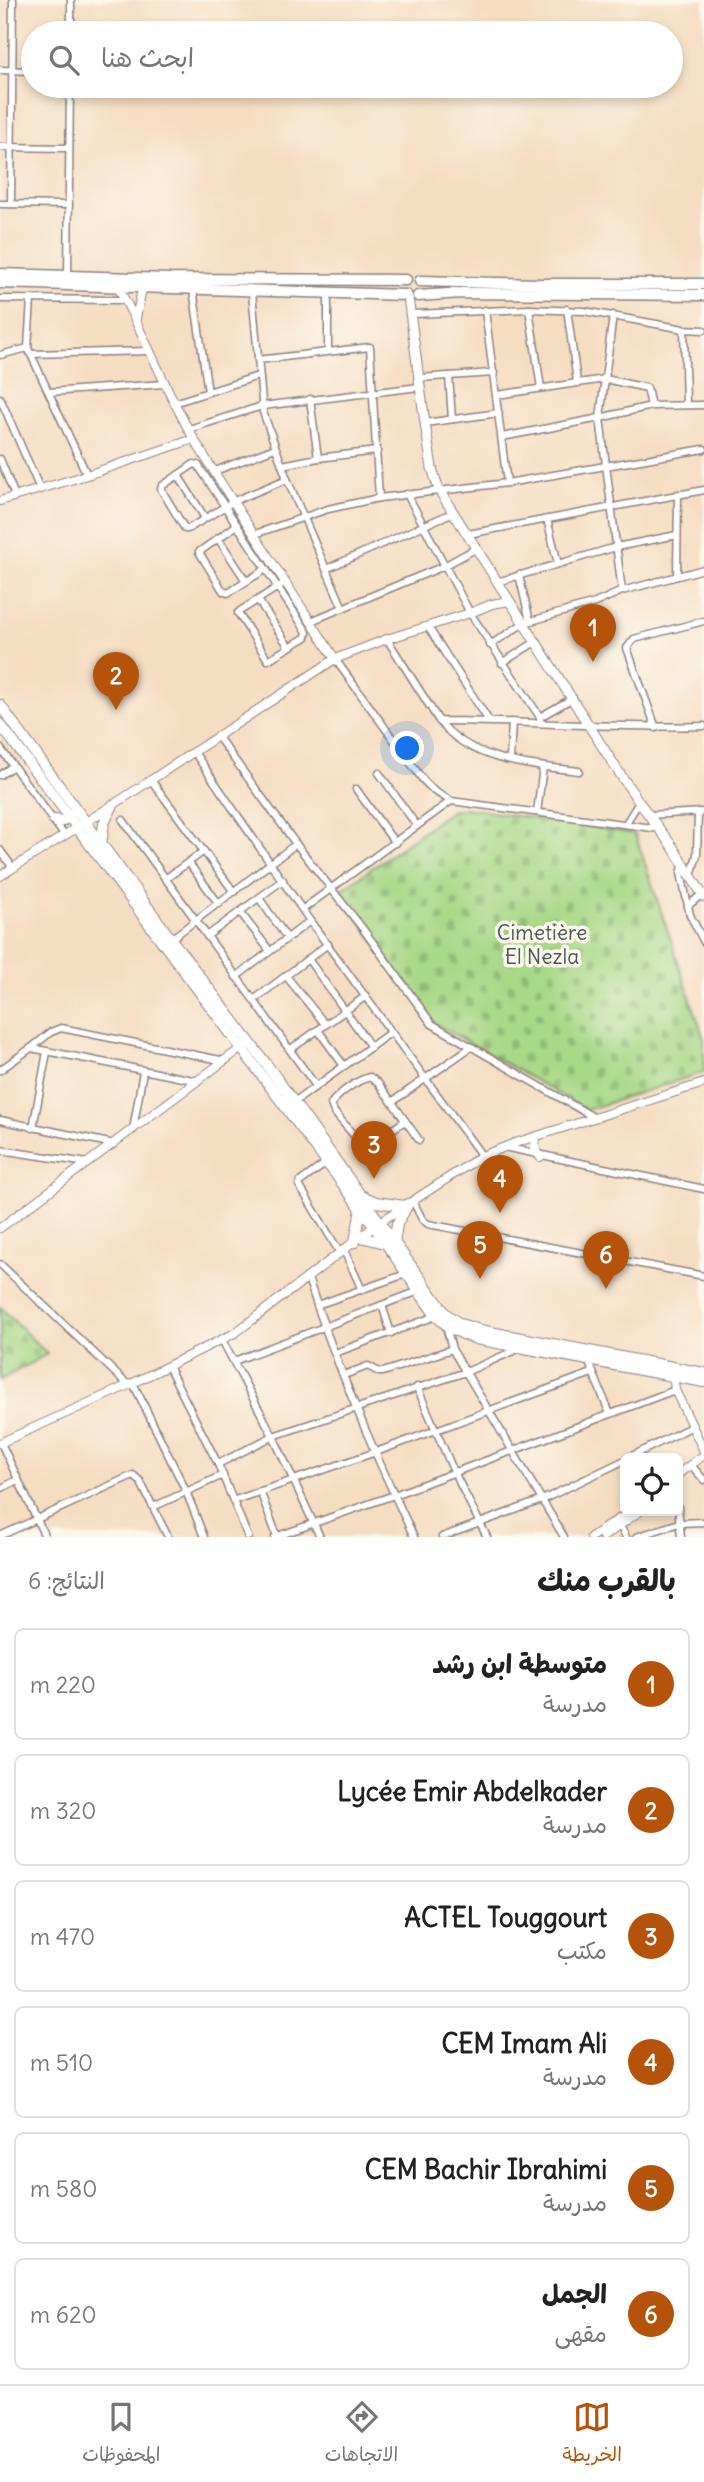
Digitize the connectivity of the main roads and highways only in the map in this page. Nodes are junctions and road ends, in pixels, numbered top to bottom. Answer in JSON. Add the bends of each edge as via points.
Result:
{"nodes":[{"id":1,"x":0,"y":274,"type":"edge"},
{"id":2,"x":406,"y":281,"type":"junction"},
{"id":3,"x":420,"y":281,"type":"junction"},
{"id":4,"x":0,"y":283,"type":"edge"},
{"id":5,"x":704,"y":284,"type":"edge"},
{"id":6,"x":540,"y":289,"type":"junction"},
{"id":7,"x":704,"y":295,"type":"edge"},
{"id":8,"x":412,"y":296,"type":"junction"},
{"id":9,"x":0,"y":705,"type":"edge"},
{"id":10,"x":0,"y":724,"type":"edge"},
{"id":11,"x":113,"y":805,"type":"road end"},
{"id":12,"x":69,"y":816,"type":"junction"},
{"id":13,"x":54,"y":820,"type":"road end"},
{"id":14,"x":81,"y":825,"type":"junction"},
{"id":15,"x":102,"y":845,"type":"junction"},
{"id":16,"x":703,"y":895,"type":"edge"},
{"id":17,"x":245,"y":1046,"type":"junction"},
{"id":18,"x":362,"y":1196,"type":"junction"},
{"id":19,"x":361,"y":1209,"type":"junction"},
{"id":20,"x":377,"y":1224,"type":"junction"},
{"id":21,"x":389,"y":1244,"type":"junction"},
{"id":22,"x":673,"y":1371,"type":"junction"},
{"id":23,"x":704,"y":1373,"type":"edge"},
{"id":24,"x":704,"y":1382,"type":"edge"}],
"edges":[{"from":1,"to":2,"type":"highway"},
{"from":2,"to":3,"type":"highway"},
{"from":2,"to":8,"type":"highway","via":[[403,290]]},
{"from":3,"to":6,"type":"highway"},
{"from":3,"to":8,"type":"highway","via":[[423,289]]},
{"from":4,"to":8,"type":"highway"},
{"from":5,"to":6,"type":"highway"},
{"from":6,"to":7,"type":"highway"},
{"from":6,"to":8,"type":"highway"},
{"from":8,"to":16,"type":"main road","via":[[419,383],[439,490]]},
{"from":9,"to":14,"type":"main road"},
{"from":10,"to":12,"type":"main road"},
{"from":11,"to":15,"type":"main road","via":[[104,823]]},
{"from":12,"to":13,"type":"main road"},
{"from":12,"to":14,"type":"main road"},
{"from":14,"to":15,"type":"main road"},
{"from":14,"to":17,"type":"main road"},
{"from":15,"to":17,"type":"main road"},
{"from":17,"to":18,"type":"main road"},
{"from":17,"to":19,"type":"main road"},
{"from":18,"to":20,"type":"main road"},
{"from":18,"to":21,"type":"main road","via":[[376,1202],[409,1203]]},
{"from":19,"to":20,"type":"main road"},
{"from":19,"to":21,"type":"main road","via":[[358,1239]]},
{"from":20,"to":21,"type":"main road"},
{"from":21,"to":22,"type":"main road","via":[[445,1313],[460,1324]]},
{"from":21,"to":22,"type":"main road","via":[[436,1316],[456,1332],[588,1360]]},
{"from":22,"to":23,"type":"main road"},
{"from":22,"to":24,"type":"main road"}]}
